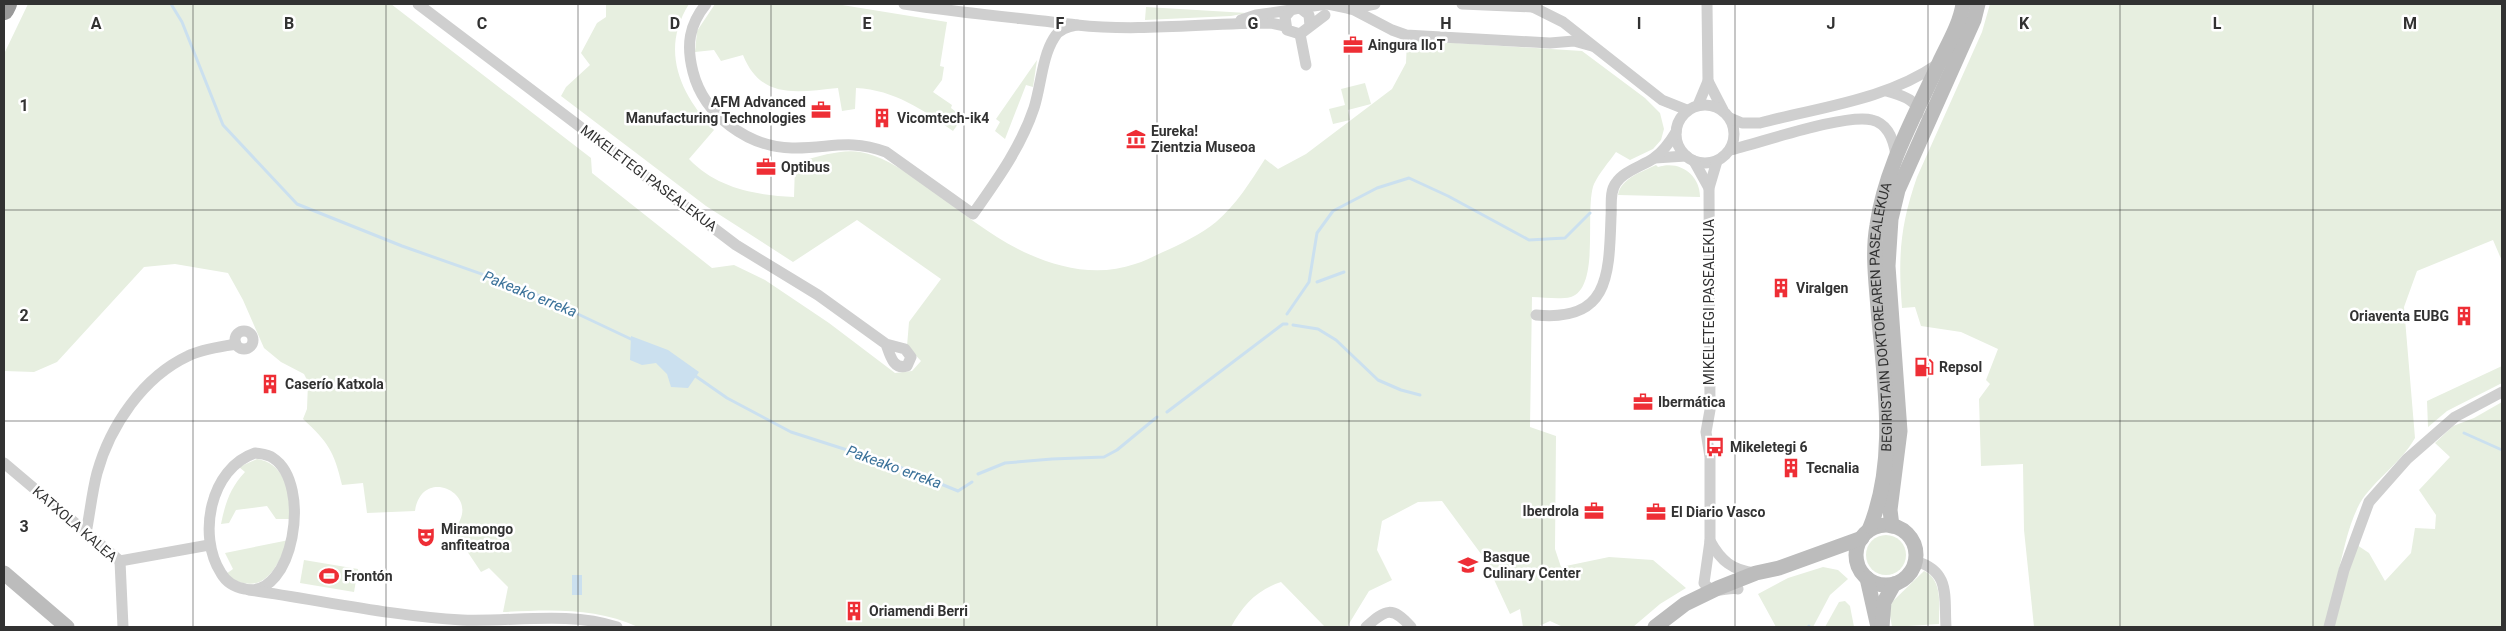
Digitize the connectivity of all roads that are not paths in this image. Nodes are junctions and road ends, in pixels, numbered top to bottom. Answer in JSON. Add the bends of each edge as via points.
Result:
{"nodes":[{"id":1,"x":7,"y":4,"type":"edge"},
{"id":2,"x":418,"y":4,"type":"edge"},
{"id":3,"x":705,"y":4,"type":"edge"},
{"id":4,"x":904,"y":4,"type":"edge"},
{"id":5,"x":1375,"y":4,"type":"edge"},
{"id":6,"x":1462,"y":4,"type":"edge"},
{"id":7,"x":1707,"y":4,"type":"edge"},
{"id":8,"x":1963,"y":4,"type":"edge"},
{"id":9,"x":1978,"y":4,"type":"edge"},
{"id":10,"x":1533,"y":5,"type":"edge"},
{"id":11,"x":1327,"y":8,"type":"edge"},
{"id":12,"x":1352,"y":9,"type":"junction"},
{"id":13,"x":4,"y":10,"type":"edge"},
{"id":14,"x":1303,"y":15,"type":"junction"},
{"id":15,"x":1232,"y":24,"type":"junction"},
{"id":16,"x":1077,"y":25,"type":"junction"},
{"id":17,"x":1285,"y":26,"type":"junction"},
{"id":18,"x":1300,"y":34,"type":"junction"},
{"id":19,"x":1592,"y":46,"type":"junction"},
{"id":20,"x":1939,"y":63,"type":"junction"},
{"id":21,"x":1306,"y":65,"type":"dead end"},
{"id":22,"x":1708,"y":81,"type":"junction"},
{"id":23,"x":1887,"y":91,"type":"junction"},
{"id":24,"x":1662,"y":100,"type":"junction"},
{"id":25,"x":1698,"y":105,"type":"junction"},
{"id":26,"x":1918,"y":109,"type":"junction"},
{"id":27,"x":1687,"y":110,"type":"junction"},
{"id":28,"x":1726,"y":114,"type":"junction"},
{"id":29,"x":1676,"y":128,"type":"junction"},
{"id":30,"x":1730,"y":150,"type":"junction"},
{"id":31,"x":1655,"y":158,"type":"junction"},
{"id":32,"x":1690,"y":159,"type":"junction"},
{"id":33,"x":1717,"y":161,"type":"junction"},
{"id":34,"x":1902,"y":162,"type":"junction"},
{"id":35,"x":1708,"y":188,"type":"junction"},
{"id":36,"x":1536,"y":315,"type":"dead end"},
{"id":37,"x":236,"y":344,"type":"dead end"},
{"id":38,"x":886,"y":344,"type":"dead end"},
{"id":39,"x":2502,"y":392,"type":"edge"},
{"id":40,"x":4,"y":463,"type":"edge"},
{"id":41,"x":1892,"y":526,"type":"junction"},
{"id":42,"x":86,"y":533,"type":"junction"},
{"id":43,"x":1865,"y":534,"type":"junction"},
{"id":44,"x":1710,"y":541,"type":"junction"},
{"id":45,"x":209,"y":545,"type":"junction"},
{"id":46,"x":1825,"y":552,"type":"junction"},
{"id":47,"x":120,"y":561,"type":"junction"},
{"id":48,"x":1915,"y":561,"type":"junction"},
{"id":49,"x":1779,"y":568,"type":"junction"},
{"id":50,"x":1705,"y":569,"type":"junction"},
{"id":51,"x":4,"y":573,"type":"edge"},
{"id":52,"x":1756,"y":573,"type":"junction"},
{"id":53,"x":1863,"y":573,"type":"junction"},
{"id":54,"x":1894,"y":584,"type":"junction"},
{"id":55,"x":1738,"y":589,"type":"junction"},
{"id":56,"x":249,"y":590,"type":"junction"},
{"id":57,"x":1715,"y":590,"type":"junction"},
{"id":58,"x":1685,"y":604,"type":"junction"},
{"id":59,"x":67,"y":627,"type":"edge"},
{"id":60,"x":123,"y":627,"type":"edge"},
{"id":61,"x":617,"y":627,"type":"edge"},
{"id":62,"x":1366,"y":627,"type":"edge"},
{"id":63,"x":1411,"y":627,"type":"edge"},
{"id":64,"x":1655,"y":627,"type":"edge"},
{"id":65,"x":1667,"y":627,"type":"edge"},
{"id":66,"x":1878,"y":627,"type":"edge"},
{"id":67,"x":1882,"y":627,"type":"edge"},
{"id":68,"x":1946,"y":627,"type":"edge"},
{"id":69,"x":2329,"y":627,"type":"edge"}],
"edges":[{"from":1,"to":13,"type":"highway"},
{"from":2,"to":38,"type":"street","name":"MIKELETEGI PASEALEKUA","via":[[736,246],[818,295]]},
{"from":3,"to":16,"type":"street","via":[[689,34],[689,58],[703,94],[721,119],[740,133],[777,147],[858,144],[880,150],[973,214],[1007,165],[1026,130],[1053,40],[1062,30]]},
{"from":4,"to":16,"type":"street"},
{"from":5,"to":12,"type":"street"},
{"from":6,"to":10,"type":"street"},
{"from":7,"to":22,"type":"street"},
{"from":8,"to":20,"type":"main road","name":"BEGIRISTAIN DOKTOREAREN PASEALEKUA"},
{"from":9,"to":34,"type":"main road","via":[[1974,20]]},
{"from":10,"to":19,"type":"street","via":[[1563,22]]},
{"from":11,"to":12,"type":"street"},
{"from":11,"to":14,"type":"street"},
{"from":12,"to":19,"type":"street","via":[[1406,35],[1550,43],[1574,41]]},
{"from":14,"to":15,"type":"street","via":[[1256,15]]},
{"from":14,"to":17,"type":"street","via":[[1285,17]]},
{"from":14,"to":18,"type":"street"},
{"from":15,"to":16,"type":"street"},
{"from":15,"to":17,"type":"street"},
{"from":17,"to":18,"type":"street","via":[[1291,33]]},
{"from":18,"to":21,"type":"street"},
{"from":19,"to":24,"type":"street"},
{"from":20,"to":23,"type":"street","via":[[1924,74]]},
{"from":20,"to":26,"type":"main road","name":"BEGIRISTAIN DOKTOREAREN PASEALEKUA"},
{"from":22,"to":25,"type":"street"},
{"from":22,"to":28,"type":"street"},
{"from":23,"to":26,"type":"street","via":[[1914,102]]},
{"from":23,"to":28,"type":"street","via":[[1760,123],[1742,123]]},
{"from":24,"to":27,"type":"street"},
{"from":24,"to":29,"type":"street"},
{"from":25,"to":27,"type":"street"},
{"from":25,"to":28,"type":"street","via":[[1707,104]]},
{"from":26,"to":34,"type":"main road","name":"BEGIRISTAIN DOKTOREAREN PASEALEKUA"},
{"from":27,"to":29,"type":"street"},
{"from":28,"to":30,"type":"street","via":[[1735,134]]},
{"from":29,"to":31,"type":"street","via":[[1667,147]]},
{"from":29,"to":32,"type":"street","via":[[1680,149]]},
{"from":30,"to":33,"type":"street"},
{"from":30,"to":34,"type":"street","via":[[1820,126],[1865,119],[1887,129]]},
{"from":31,"to":32,"type":"street"},
{"from":31,"to":36,"type":"street","via":[[1622,177],[1612,190],[1609,250],[1602,287],[1595,301],[1574,314],[1556,317]]},
{"from":32,"to":33,"type":"street","via":[[1710,163]]},
{"from":32,"to":35,"type":"street","name":"MIKELETEGI PASEALEKUA"},
{"from":33,"to":35,"type":"street","name":"MIKELETEGI PASEALEKUA"},
{"from":34,"to":41,"type":"main road","via":[[1888,241],[1900,431],[1890,510]]},
{"from":34,"to":43,"type":"main road","name":"BEGIRISTAIN DOKTOREAREN PASEALEKUA","via":[[1881,201],[1876,227],[1875,274],[1887,439],[1878,502]]},
{"from":35,"to":44,"type":"street","name":"MIKELETEGI PASEALEKUA","via":[[1710,416],[1706,432],[1710,446]]},
{"from":37,"to":42,"type":"street","via":[[188,356],[154,377],[129,407],[109,439],[97,472]]},
{"from":39,"to":69,"type":"street","via":[[2455,417],[2407,460],[2369,502],[2344,570]]},
{"from":40,"to":42,"type":"street","name":"KATXOLA KALEA"},
{"from":41,"to":43,"type":"main road","via":[[1876,527]]},
{"from":41,"to":48,"type":"main road","via":[[1907,533],[1912,540]]},
{"from":42,"to":47,"type":"street","name":"KATXOLA KALEA"},
{"from":43,"to":46,"type":"main road"},
{"from":43,"to":53,"type":"main road","via":[[1856,553]]},
{"from":44,"to":50,"type":"street","name":"MIKELETEGI PASEALEKUA"},
{"from":44,"to":52,"type":"street","via":[[1724,562],[1742,571]]},
{"from":45,"to":47,"type":"street"},
{"from":45,"to":56,"type":"street","via":[[225,580]]},
{"from":45,"to":56,"type":"street","via":[[214,500],[224,477],[244,457],[255,453],[272,457],[282,467],[292,490],[296,507],[293,539],[274,576],[260,588]]},
{"from":46,"to":49,"type":"main road"},
{"from":46,"to":53,"type":"main road","via":[[1841,556]]},
{"from":47,"to":60,"type":"street","name":"KATXOLA KALEA"},
{"from":48,"to":54,"type":"main road","via":[[1909,574]]},
{"from":48,"to":68,"type":"street","via":[[1935,569],[1943,582]]},
{"from":49,"to":52,"type":"main road"},
{"from":49,"to":55,"type":"main road"},
{"from":50,"to":57,"type":"street","name":"MIKELETEGI PASEALEKUA","via":[[1704,583]]},
{"from":50,"to":58,"type":"street","name":"MIKELETEGI PASEALEKUA"},
{"from":51,"to":59,"type":"main road"},
{"from":52,"to":57,"type":"main road"},
{"from":53,"to":54,"type":"main road","via":[[1877,583]]},
{"from":53,"to":66,"type":"main road"},
{"from":54,"to":67,"type":"main road","via":[[1884,602]]},
{"from":55,"to":57,"type":"street"},
{"from":55,"to":65,"type":"main road","via":[[1696,608]]},
{"from":56,"to":61,"type":"street","via":[[427,617],[497,621],[557,618]]},
{"from":57,"to":58,"type":"main road"},
{"from":58,"to":64,"type":"main road"},
{"from":62,"to":63,"type":"street","via":[[1380,614],[1390,611],[1400,615]]}]}
